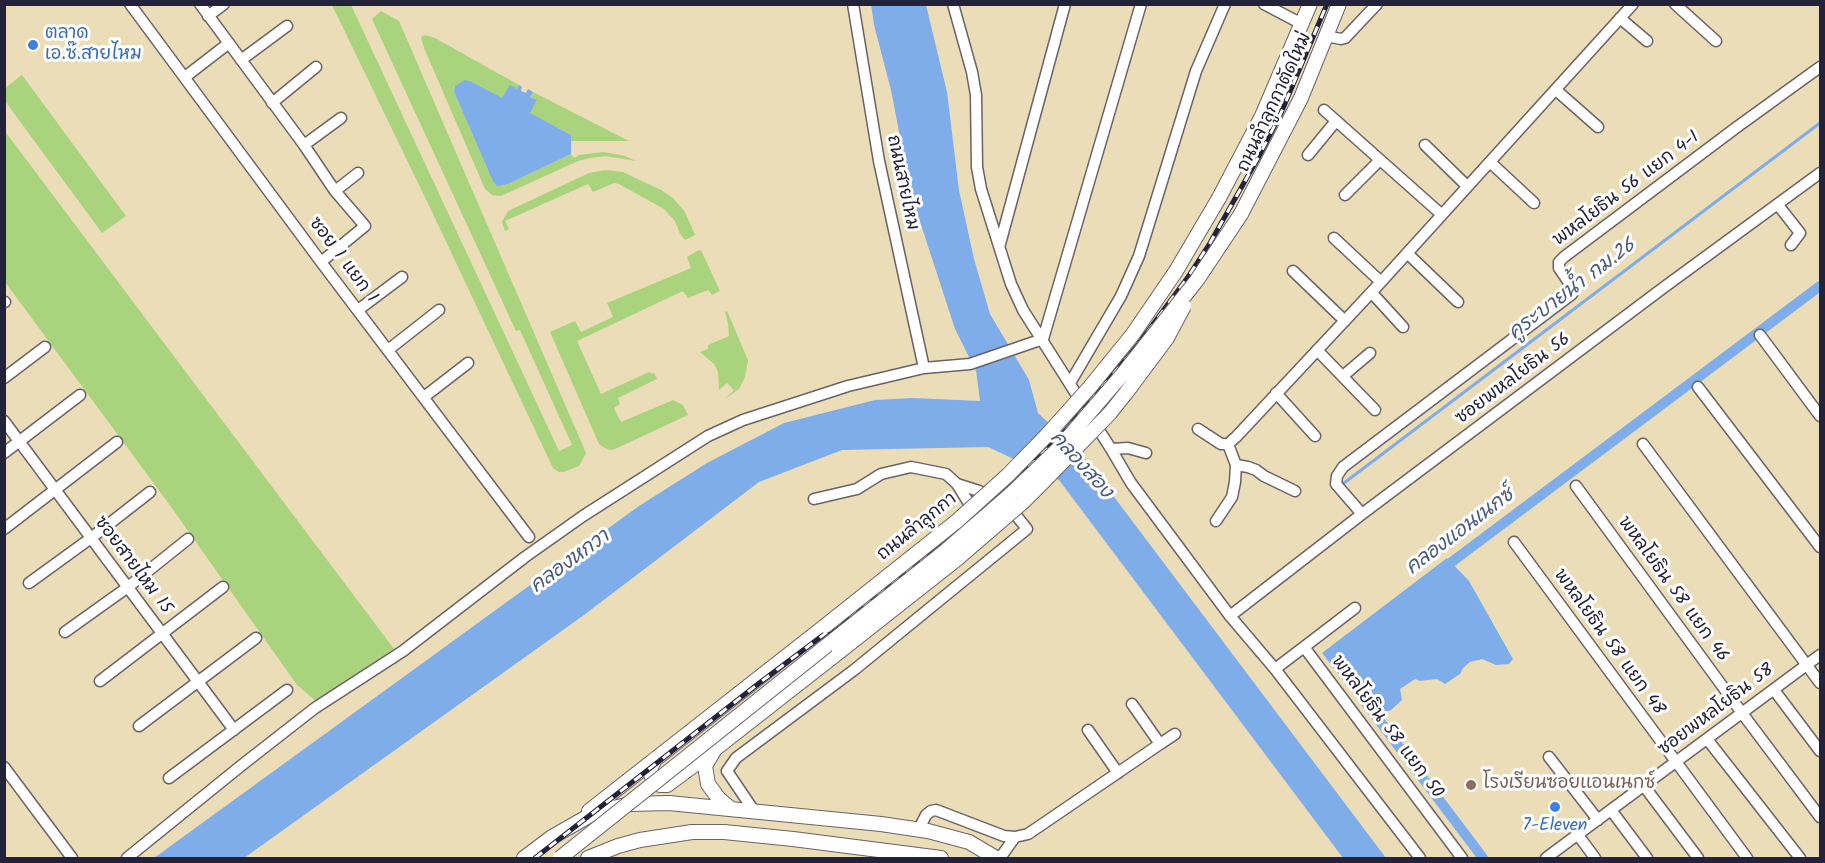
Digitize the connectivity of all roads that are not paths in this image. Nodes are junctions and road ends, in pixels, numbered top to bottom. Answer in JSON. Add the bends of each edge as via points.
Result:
{"nodes":[{"id":1,"x":130,"y":4,"type":"edge"},
{"id":2,"x":200,"y":4,"type":"edge"},
{"id":3,"x":224,"y":4,"type":"edge"},
{"id":4,"x":853,"y":4,"type":"edge"},
{"id":5,"x":952,"y":4,"type":"edge"},
{"id":6,"x":1065,"y":4,"type":"edge"},
{"id":7,"x":1141,"y":4,"type":"edge"},
{"id":8,"x":1225,"y":4,"type":"edge"},
{"id":9,"x":1264,"y":4,"type":"edge"},
{"id":10,"x":1310,"y":4,"type":"edge"},
{"id":11,"x":1339,"y":4,"type":"edge"},
{"id":12,"x":1377,"y":4,"type":"edge"},
{"id":13,"x":1633,"y":4,"type":"edge"},
{"id":14,"x":1675,"y":4,"type":"edge"},
{"id":15,"x":1284,"y":9,"type":"edge"},
{"id":16,"x":208,"y":16,"type":"junction"},
{"id":17,"x":1620,"y":18,"type":"junction"},
{"id":18,"x":1302,"y":24,"type":"junction"},
{"id":19,"x":287,"y":26,"type":"dead end"},
{"id":20,"x":1326,"y":36,"type":"junction"},
{"id":21,"x":1647,"y":41,"type":"dead end"},
{"id":22,"x":1716,"y":41,"type":"dead end"},
{"id":23,"x":229,"y":43,"type":"junction"},
{"id":24,"x":241,"y":60,"type":"junction"},
{"id":25,"x":316,"y":67,"type":"dead end"},
{"id":26,"x":1821,"y":67,"type":"edge"},
{"id":27,"x":185,"y":77,"type":"junction"},
{"id":28,"x":1556,"y":90,"type":"junction"},
{"id":29,"x":273,"y":102,"type":"junction"},
{"id":30,"x":1324,"y":110,"type":"dead end"},
{"id":31,"x":341,"y":118,"type":"dead end"},
{"id":32,"x":1336,"y":121,"type":"junction"},
{"id":33,"x":1598,"y":127,"type":"dead end"},
{"id":34,"x":304,"y":145,"type":"junction"},
{"id":35,"x":1425,"y":145,"type":"dead end"},
{"id":36,"x":1308,"y":155,"type":"dead end"},
{"id":37,"x":1380,"y":160,"type":"junction"},
{"id":38,"x":1490,"y":162,"type":"junction"},
{"id":39,"x":358,"y":173,"type":"dead end"},
{"id":40,"x":1821,"y":173,"type":"edge"},
{"id":41,"x":1467,"y":186,"type":"junction"},
{"id":42,"x":336,"y":190,"type":"junction"},
{"id":43,"x":1345,"y":195,"type":"dead end"},
{"id":44,"x":1219,"y":198,"type":"joint"},
{"id":45,"x":1534,"y":203,"type":"dead end"},
{"id":46,"x":1778,"y":205,"type":"junction"},
{"id":47,"x":1241,"y":214,"type":"joint"},
{"id":48,"x":1442,"y":214,"type":"junction"},
{"id":49,"x":1334,"y":237,"type":"dead end"},
{"id":50,"x":999,"y":245,"type":"junction"},
{"id":51,"x":1791,"y":245,"type":"dead end"},
{"id":52,"x":1407,"y":254,"type":"junction"},
{"id":53,"x":321,"y":262,"type":"junction"},
{"id":54,"x":1293,"y":271,"type":"dead end"},
{"id":55,"x":402,"y":277,"type":"dead end"},
{"id":56,"x":1197,"y":280,"type":"junction"},
{"id":57,"x":1381,"y":282,"type":"junction"},
{"id":58,"x":1372,"y":293,"type":"junction"},
{"id":59,"x":1458,"y":302,"type":"dead end"},
{"id":60,"x":358,"y":310,"type":"junction"},
{"id":61,"x":439,"y":310,"type":"dead end"},
{"id":62,"x":1346,"y":321,"type":"junction"},
{"id":63,"x":1403,"y":327,"type":"dead end"},
{"id":64,"x":1760,"y":336,"type":"dead end"},
{"id":65,"x":1043,"y":339,"type":"junction"},
{"id":66,"x":45,"y":347,"type":"dead end"},
{"id":67,"x":388,"y":350,"type":"junction"},
{"id":68,"x":1317,"y":350,"type":"junction"},
{"id":69,"x":1370,"y":353,"type":"dead end"},
{"id":70,"x":468,"y":363,"type":"dead end"},
{"id":71,"x":924,"y":368,"type":"junction"},
{"id":72,"x":1343,"y":376,"type":"junction"},
{"id":73,"x":4,"y":378,"type":"edge"},
{"id":74,"x":1070,"y":383,"type":"junction"},
{"id":75,"x":1698,"y":387,"type":"dead end"},
{"id":76,"x":1276,"y":393,"type":"junction"},
{"id":77,"x":80,"y":395,"type":"dead end"},
{"id":78,"x":424,"y":397,"type":"junction"},
{"id":79,"x":1375,"y":410,"type":"dead end"},
{"id":80,"x":1821,"y":416,"type":"edge"},
{"id":81,"x":4,"y":422,"type":"edge"},
{"id":82,"x":1198,"y":429,"type":"dead end"},
{"id":83,"x":1316,"y":436,"type":"dead end"},
{"id":84,"x":20,"y":442,"type":"junction"},
{"id":85,"x":117,"y":442,"type":"dead end"},
{"id":86,"x":1228,"y":444,"type":"junction"},
{"id":87,"x":1643,"y":444,"type":"dead end"},
{"id":88,"x":1112,"y":448,"type":"junction"},
{"id":89,"x":4,"y":453,"type":"edge"},
{"id":90,"x":1146,"y":453,"type":"dead end"},
{"id":91,"x":1236,"y":465,"type":"junction"},
{"id":92,"x":957,"y":484,"type":"junction"},
{"id":93,"x":1576,"y":486,"type":"dead end"},
{"id":94,"x":55,"y":490,"type":"junction"},
{"id":95,"x":1295,"y":491,"type":"dead end"},
{"id":96,"x":150,"y":492,"type":"dead end"},
{"id":97,"x":814,"y":499,"type":"dead end"},
{"id":98,"x":1362,"y":514,"type":"junction"},
{"id":99,"x":1216,"y":521,"type":"dead end"},
{"id":100,"x":4,"y":529,"type":"edge"},
{"id":101,"x":529,"y":537,"type":"dead end"},
{"id":102,"x":91,"y":538,"type":"junction"},
{"id":103,"x":188,"y":539,"type":"dead end"},
{"id":104,"x":1514,"y":542,"type":"dead end"},
{"id":105,"x":1821,"y":547,"type":"edge"},
{"id":106,"x":997,"y":552,"type":"junction"},
{"id":107,"x":29,"y":583,"type":"dead end"},
{"id":108,"x":223,"y":586,"type":"dead end"},
{"id":109,"x":128,"y":587,"type":"junction"},
{"id":110,"x":1355,"y":608,"type":"dead end"},
{"id":111,"x":1230,"y":616,"type":"junction"},
{"id":112,"x":65,"y":632,"type":"dead end"},
{"id":113,"x":163,"y":634,"type":"junction"},
{"id":114,"x":256,"y":638,"type":"dead end"},
{"id":115,"x":1304,"y":647,"type":"junction"},
{"id":116,"x":1821,"y":655,"type":"edge"},
{"id":117,"x":1807,"y":665,"type":"junction"},
{"id":118,"x":1275,"y":669,"type":"junction"},
{"id":119,"x":100,"y":681,"type":"dead end"},
{"id":120,"x":198,"y":682,"type":"junction"},
{"id":121,"x":1821,"y":683,"type":"edge"},
{"id":122,"x":287,"y":690,"type":"dead end"},
{"id":123,"x":1774,"y":690,"type":"junction"},
{"id":124,"x":1132,"y":704,"type":"dead end"},
{"id":125,"x":1742,"y":713,"type":"junction"},
{"id":126,"x":139,"y":726,"type":"dead end"},
{"id":127,"x":234,"y":730,"type":"junction"},
{"id":128,"x":1088,"y":730,"type":"dead end"},
{"id":129,"x":1175,"y":734,"type":"dead end"},
{"id":130,"x":1707,"y":739,"type":"junction"},
{"id":131,"x":1160,"y":744,"type":"junction"},
{"id":132,"x":715,"y":749,"type":"junction"},
{"id":133,"x":1821,"y":751,"type":"edge"},
{"id":134,"x":1549,"y":757,"type":"dead end"},
{"id":135,"x":655,"y":759,"type":"junction"},
{"id":136,"x":1676,"y":763,"type":"junction"},
{"id":137,"x":4,"y":767,"type":"edge"},
{"id":138,"x":1118,"y":773,"type":"junction"},
{"id":139,"x":169,"y":778,"type":"dead end"},
{"id":140,"x":1644,"y":786,"type":"junction"},
{"id":141,"x":731,"y":808,"type":"junction"},
{"id":142,"x":1611,"y":810,"type":"junction"},
{"id":143,"x":754,"y":811,"type":"junction"},
{"id":144,"x":1821,"y":817,"type":"edge"},
{"id":145,"x":1598,"y":820,"type":"junction"},
{"id":146,"x":573,"y":823,"type":"junction"},
{"id":147,"x":919,"y":829,"type":"junction"},
{"id":148,"x":1578,"y":835,"type":"junction"},
{"id":149,"x":1015,"y":837,"type":"junction"},
{"id":150,"x":896,"y":855,"type":"edge"},
{"id":151,"x":72,"y":858,"type":"edge"},
{"id":152,"x":127,"y":858,"type":"edge"},
{"id":153,"x":524,"y":858,"type":"edge"},
{"id":154,"x":560,"y":858,"type":"edge"},
{"id":155,"x":588,"y":858,"type":"edge"},
{"id":156,"x":941,"y":858,"type":"edge"},
{"id":157,"x":998,"y":858,"type":"edge"},
{"id":158,"x":1420,"y":858,"type":"edge"},
{"id":159,"x":1462,"y":858,"type":"edge"},
{"id":160,"x":1546,"y":858,"type":"edge"},
{"id":161,"x":1595,"y":858,"type":"edge"},
{"id":162,"x":1647,"y":858,"type":"edge"},
{"id":163,"x":1698,"y":858,"type":"edge"},
{"id":164,"x":1747,"y":858,"type":"edge"},
{"id":165,"x":1800,"y":858,"type":"edge"}],
"edges":[{"from":1,"to":27,"type":"street","name":"ซอย 1 แยก 1"},
{"from":2,"to":16,"type":"street"},
{"from":3,"to":16,"type":"street"},
{"from":4,"to":71,"type":"street","name":"ถนนสายไหม","via":[[879,161]]},
{"from":5,"to":50,"type":"street","via":[[976,95],[981,189]]},
{"from":6,"to":50,"type":"street"},
{"from":7,"to":65,"type":"street"},
{"from":8,"to":74,"type":"street","via":[[1196,71],[1140,256]]},
{"from":9,"to":15,"type":"street"},
{"from":10,"to":18,"type":"main road","name":"ถนนลำลูกกาตัดใหม่"},
{"from":11,"to":20,"type":"main road","name":"ถนนลำลูกกาตัดใหม่"},
{"from":12,"to":20,"type":"street","via":[[1345,38]]},
{"from":13,"to":17,"type":"street"},
{"from":14,"to":22,"type":"street"},
{"from":15,"to":18,"type":"street"},
{"from":16,"to":23,"type":"street"},
{"from":17,"to":21,"type":"street"},
{"from":17,"to":28,"type":"street"},
{"from":18,"to":44,"type":"main road","name":"ถนนลำลูกกาตัดใหม่","via":[[1262,116]]},
{"from":19,"to":24,"type":"street"},
{"from":20,"to":47,"type":"main road","name":"ถนนลำลูกกาตัดใหม่","via":[[1288,124]]},
{"from":23,"to":24,"type":"street"},
{"from":23,"to":27,"type":"street"},
{"from":24,"to":29,"type":"street"},
{"from":25,"to":29,"type":"street"},
{"from":26,"to":98,"type":"street","name":"พหลโยธิน 56 แยก 4-1","via":[[1564,257],[1559,268],[1572,287],[1572,294],[1343,468],[1336,484]]},
{"from":27,"to":53,"type":"street","name":"ซอย 1 แยก 1"},
{"from":28,"to":33,"type":"street"},
{"from":28,"to":38,"type":"street"},
{"from":29,"to":34,"type":"street"},
{"from":30,"to":32,"type":"street"},
{"from":31,"to":34,"type":"street"},
{"from":32,"to":36,"type":"street"},
{"from":32,"to":37,"type":"street"},
{"from":34,"to":42,"type":"street"},
{"from":35,"to":41,"type":"street"},
{"from":37,"to":43,"type":"street"},
{"from":37,"to":48,"type":"street"},
{"from":38,"to":41,"type":"street"},
{"from":38,"to":45,"type":"street"},
{"from":39,"to":42,"type":"street"},
{"from":40,"to":46,"type":"street","name":"ซอยพหลโยธิน 56"},
{"from":41,"to":48,"type":"street"},
{"from":42,"to":53,"type":"street","via":[[365,226]]},
{"from":44,"to":135,"type":"main road","name":"ถนนลำลูกกา","bridge":true,"via":[[1133,334],[1008,475],[957,521]]},
{"from":46,"to":51,"type":"street","via":[[1800,233]]},
{"from":46,"to":98,"type":"street","name":"ซอยพหลโยธิน 56"},
{"from":47,"to":56,"type":"main road","name":"ถนนลำลูกกา","bridge":true},
{"from":48,"to":52,"type":"street"},
{"from":49,"to":57,"type":"street"},
{"from":50,"to":65,"type":"street","via":[[1023,310]]},
{"from":52,"to":57,"type":"street"},
{"from":52,"to":59,"type":"street"},
{"from":53,"to":60,"type":"street","name":"ซอย 1 แยก 1"},
{"from":54,"to":62,"type":"street"},
{"from":55,"to":60,"type":"street"},
{"from":56,"to":132,"type":"main road","bridge":true,"via":[[1167,338],[1110,413],[1029,496],[957,559]]},
{"from":56,"to":154,"type":"main road","name":"ถนนลำลูกกา","bridge":true,"via":[[1096,407],[1011,494],[943,553]]},
{"from":57,"to":58,"type":"street"},
{"from":58,"to":62,"type":"street"},
{"from":58,"to":63,"type":"street"},
{"from":60,"to":67,"type":"street","name":"ซอย 1 แยก 1"},
{"from":61,"to":67,"type":"street"},
{"from":62,"to":68,"type":"street"},
{"from":64,"to":80,"type":"street"},
{"from":65,"to":71,"type":"street","via":[[970,364]]},
{"from":65,"to":74,"type":"street"},
{"from":66,"to":73,"type":"street"},
{"from":67,"to":78,"type":"street","name":"ซอย 1 แยก 1"},
{"from":68,"to":72,"type":"street"},
{"from":68,"to":76,"type":"street"},
{"from":69,"to":72,"type":"street"},
{"from":70,"to":78,"type":"street"},
{"from":71,"to":152,"type":"street","via":[[848,386],[743,420],[688,448],[583,516],[403,651],[315,708]]},
{"from":72,"to":79,"type":"street"},
{"from":74,"to":88,"type":"street"},
{"from":75,"to":105,"type":"street"},
{"from":76,"to":83,"type":"street"},
{"from":76,"to":86,"type":"street"},
{"from":77,"to":84,"type":"street"},
{"from":78,"to":101,"type":"street","name":"ซอย 1 แยก 1"},
{"from":81,"to":84,"type":"street","name":"ซอยสายไหม 15"},
{"from":82,"to":86,"type":"street","via":[[1221,444]]},
{"from":84,"to":89,"type":"street"},
{"from":84,"to":94,"type":"street","name":"ซอยสายไหม 15"},
{"from":85,"to":94,"type":"street"},
{"from":86,"to":91,"type":"street"},
{"from":87,"to":117,"type":"street"},
{"from":88,"to":90,"type":"street"},
{"from":88,"to":111,"type":"street","via":[[1131,483]]},
{"from":91,"to":95,"type":"street","via":[[1248,466]]},
{"from":91,"to":99,"type":"street","via":[[1232,497]]},
{"from":92,"to":97,"type":"street","via":[[946,474],[911,467],[881,474],[857,489]]},
{"from":92,"to":106,"type":"street"},
{"from":92,"to":106,"type":"street","via":[[1004,504],[1027,530]]},
{"from":93,"to":125,"type":"street","name":"พหลโยธิน 58 แยก 46"},
{"from":94,"to":100,"type":"street"},
{"from":94,"to":102,"type":"street","name":"ซอยสายไหม 15"},
{"from":96,"to":102,"type":"street"},
{"from":98,"to":111,"type":"street","name":"ซอยพหลโยธิน 56"},
{"from":102,"to":107,"type":"street"},
{"from":102,"to":109,"type":"street","name":"ซอยสายไหม 15"},
{"from":103,"to":109,"type":"street"},
{"from":104,"to":136,"type":"street","name":"พหลโยธิน 58 แยก 48"},
{"from":106,"to":143,"type":"street","via":[[854,670],[736,758],[727,771]]},
{"from":108,"to":113,"type":"street"},
{"from":109,"to":112,"type":"street"},
{"from":109,"to":113,"type":"street","name":"ซอยสายไหม 15"},
{"from":110,"to":115,"type":"street"},
{"from":111,"to":118,"type":"street"},
{"from":113,"to":119,"type":"street"},
{"from":113,"to":120,"type":"street","name":"ซอยสายไหม 15"},
{"from":114,"to":120,"type":"street"},
{"from":115,"to":118,"type":"street"},
{"from":115,"to":159,"type":"street","name":"พหลโยธิน 58 แยก 50"},
{"from":116,"to":117,"type":"street","name":"ซอยพหลโยธิน 58"},
{"from":117,"to":121,"type":"street"},
{"from":117,"to":123,"type":"street","name":"ซอยพหลโยธิน 58"},
{"from":118,"to":158,"type":"street"},
{"from":120,"to":126,"type":"street"},
{"from":120,"to":127,"type":"street","name":"ซอยสายไหม 15"},
{"from":122,"to":127,"type":"street"},
{"from":123,"to":125,"type":"street","name":"ซอยพหลโยธิน 58"},
{"from":123,"to":133,"type":"street"},
{"from":124,"to":131,"type":"street"},
{"from":125,"to":130,"type":"street","name":"ซอยพหลโยธิน 58"},
{"from":125,"to":144,"type":"street","name":"พหลโยธิน 58 แยก 46"},
{"from":127,"to":139,"type":"street"},
{"from":128,"to":138,"type":"street"},
{"from":129,"to":131,"type":"street"},
{"from":130,"to":136,"type":"street","name":"ซอยพหลโยธิน 58"},
{"from":130,"to":165,"type":"street"},
{"from":131,"to":138,"type":"street"},
{"from":132,"to":135,"type":"main road","via":[[667,785],[652,777],[650,769]]},
{"from":132,"to":141,"type":"main road","via":[[705,766],[708,784]]},
{"from":134,"to":145,"type":"street"},
{"from":135,"to":146,"type":"main road","name":"ถนนลำลูกกา"},
{"from":136,"to":140,"type":"street","name":"ซอยพหลโยธิน 58"},
{"from":136,"to":164,"type":"street","name":"พหลโยธิน 58 แยก 48"},
{"from":137,"to":151,"type":"street"},
{"from":138,"to":149,"type":"street","via":[[1028,834]]},
{"from":140,"to":142,"type":"street","name":"ซอยพหลโยธิน 58"},
{"from":140,"to":163,"type":"street"},
{"from":141,"to":143,"type":"main road","name":"ถนนลำลูกกา"},
{"from":141,"to":146,"type":"main road","name":"ถนนลำลูกกา","via":[[630,804]]},
{"from":142,"to":145,"type":"street","name":"ซอยพหลโยธิน 58"},
{"from":142,"to":162,"type":"street"},
{"from":143,"to":147,"type":"main road","name":"ถนนลำลูกกา"},
{"from":145,"to":148,"type":"street","name":"ซอยพหลโยธิน 58"},
{"from":146,"to":153,"type":"main road","name":"ถนนลำลูกกา"},
{"from":147,"to":149,"type":"street","via":[[926,815],[936,810]]},
{"from":147,"to":157,"type":"main road","name":"ถนนลำลูกกา","via":[[953,836]]},
{"from":148,"to":160,"type":"street","name":"ซอยพหลโยธิน 58"},
{"from":148,"to":161,"type":"street"},
{"from":149,"to":157,"type":"street"},
{"from":150,"to":155,"type":"main road","via":[[724,832],[692,832],[640,840]]},
{"from":150,"to":156,"type":"main road"}]}
